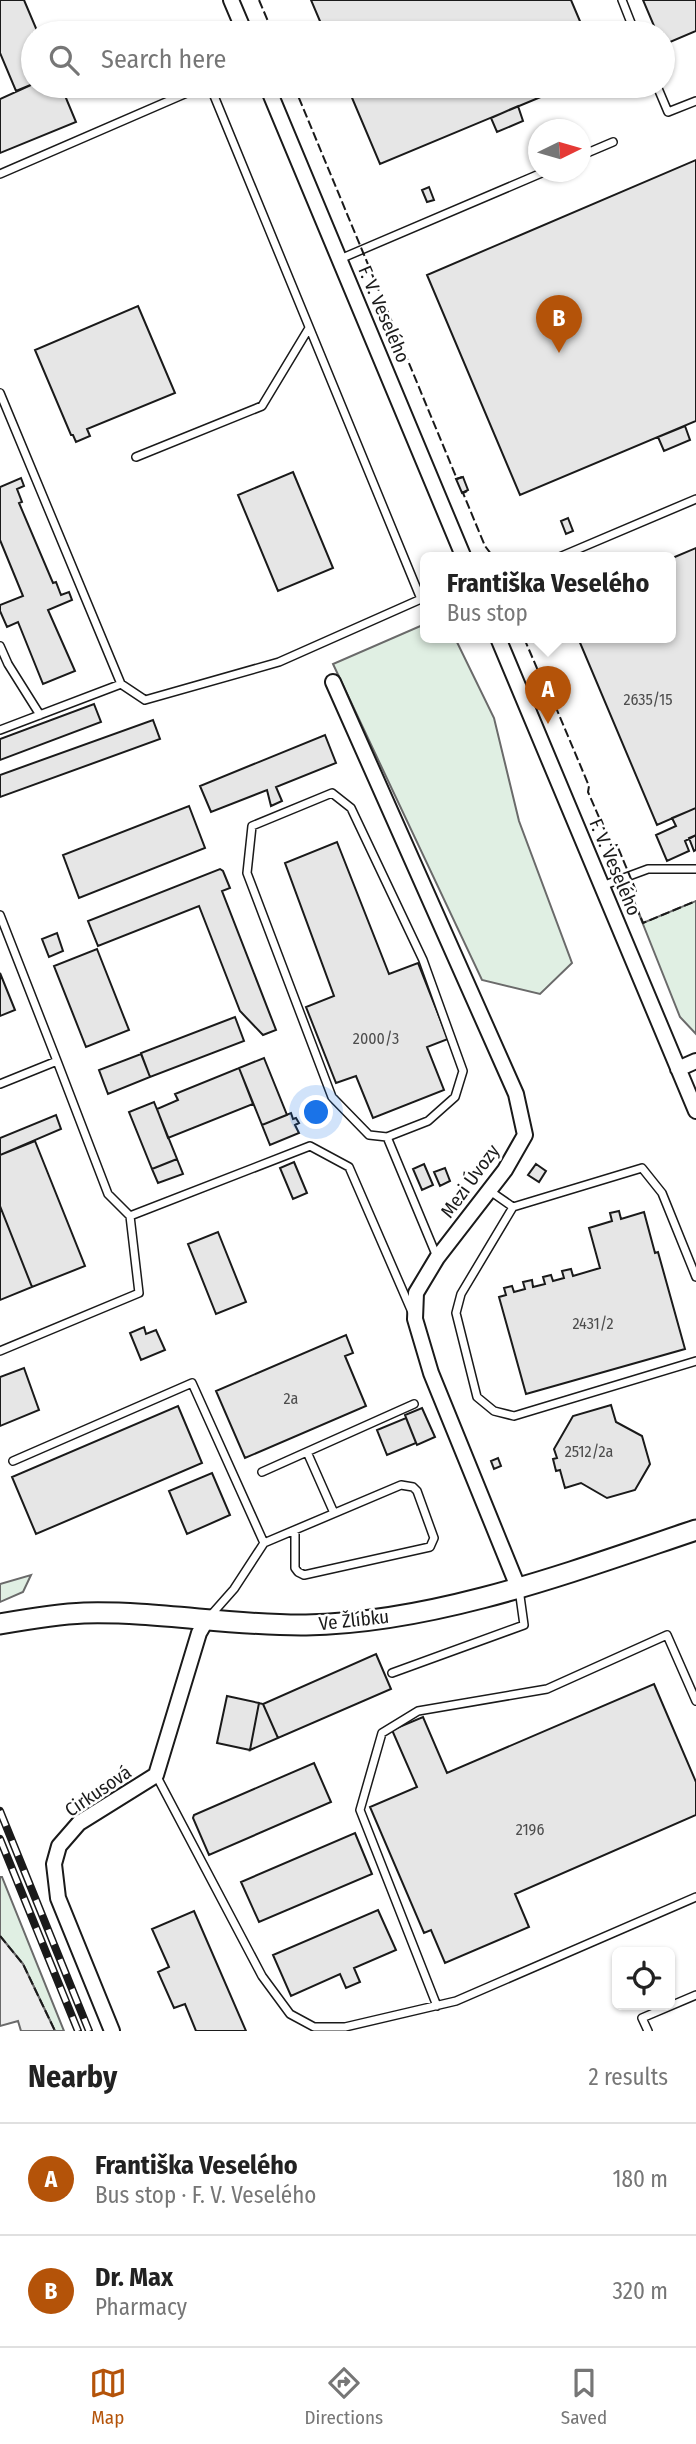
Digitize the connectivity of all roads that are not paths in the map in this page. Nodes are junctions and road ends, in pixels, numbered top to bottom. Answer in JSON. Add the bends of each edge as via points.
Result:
{"nodes":[{"id":1,"x":231,"y":0,"type":"edge"},
{"id":2,"x":622,"y":0,"type":"edge"},
{"id":3,"x":240,"y":21,"type":"edge"},
{"id":4,"x":630,"y":21,"type":"edge"},
{"id":5,"x":175,"y":98,"type":"edge"},
{"id":6,"x":215,"y":98,"type":"edge"},
{"id":7,"x":272,"y":98,"type":"edge"},
{"id":8,"x":662,"y":98,"type":"edge"},
{"id":9,"x":696,"y":101,"type":"edge"},
{"id":10,"x":613,"y":142,"type":"dead end"},
{"id":11,"x":591,"y":151,"type":"edge"},
{"id":12,"x":0,"y":174,"type":"edge"},
{"id":13,"x":528,"y":179,"type":"edge"},
{"id":14,"x":340,"y":259,"type":"junction"},
{"id":15,"x":309,"y":328,"type":"junction"},
{"id":16,"x":0,"y":393,"type":"edge"},
{"id":17,"x":136,"y":457,"type":"dead end"},
{"id":18,"x":696,"y":499,"type":"edge"},
{"id":19,"x":462,"y":552,"type":"edge"},
{"id":20,"x":571,"y":552,"type":"edge"},
{"id":21,"x":420,"y":591,"type":"edge"},
{"id":22,"x":420,"y":599,"type":"edge"},
{"id":23,"x":500,"y":643,"type":"edge"},
{"id":24,"x":0,"y":646,"type":"edge"},
{"id":25,"x":333,"y":682,"type":"dead end"},
{"id":26,"x":121,"y":684,"type":"junction"},
{"id":27,"x":40,"y":715,"type":"junction"},
{"id":28,"x":0,"y":730,"type":"edge"},
{"id":29,"x":696,"y":869,"type":"edge"},
{"id":30,"x":602,"y":886,"type":"junction"},
{"id":31,"x":0,"y":915,"type":"edge"},
{"id":32,"x":57,"y":1061,"type":"junction"},
{"id":33,"x":696,"y":1061,"type":"edge"},
{"id":34,"x":678,"y":1069,"type":"junction"},
{"id":35,"x":0,"y":1084,"type":"edge"},
{"id":36,"x":696,"y":1111,"type":"edge"},
{"id":37,"x":387,"y":1137,"type":"junction"},
{"id":38,"x":489,"y":1191,"type":"junction"},
{"id":39,"x":513,"y":1207,"type":"junction"},
{"id":40,"x":130,"y":1216,"type":"junction"},
{"id":41,"x":437,"y":1258,"type":"junction"},
{"id":42,"x":696,"y":1277,"type":"edge"},
{"id":43,"x":415,"y":1319,"type":"junction"},
{"id":44,"x":0,"y":1351,"type":"edge"},
{"id":45,"x":696,"y":1361,"type":"edge"},
{"id":46,"x":414,"y":1404,"type":"dead end"},
{"id":47,"x":307,"y":1452,"type":"junction"},
{"id":48,"x":13,"y":1461,"type":"dead end"},
{"id":49,"x":262,"y":1472,"type":"dead end"},
{"id":50,"x":334,"y":1513,"type":"junction"},
{"id":51,"x":295,"y":1530,"type":"junction"},
{"id":52,"x":696,"y":1530,"type":"edge"},
{"id":53,"x":264,"y":1543,"type":"junction"},
{"id":54,"x":518,"y":1587,"type":"junction"},
{"id":55,"x":206,"y":1621,"type":"junction"},
{"id":56,"x":0,"y":1624,"type":"edge"},
{"id":57,"x":392,"y":1673,"type":"dead end"},
{"id":58,"x":696,"y":1701,"type":"edge"},
{"id":59,"x":156,"y":1775,"type":"junction"},
{"id":60,"x":696,"y":1897,"type":"edge"},
{"id":61,"x":696,"y":1995,"type":"edge"},
{"id":62,"x":437,"y":2006,"type":"junction"},
{"id":63,"x":112,"y":2031,"type":"edge"},
{"id":64,"x":648,"y":2031,"type":"edge"}],
"edges":[{"from":1,"to":3,"type":"street"},
{"from":2,"to":4,"type":"lane"},
{"from":5,"to":12,"type":"lane"},
{"from":6,"to":15,"type":"lane"},
{"from":7,"to":14,"type":"street","name":"F. V. Veselého"},
{"from":8,"to":9,"type":"lane","via":[[668,112]]},
{"from":10,"to":11,"type":"lane"},
{"from":13,"to":14,"type":"lane"},
{"from":14,"to":19,"type":"street","name":"F. V. Veselého"},
{"from":15,"to":17,"type":"lane","via":[[262,406]]},
{"from":15,"to":21,"type":"lane"},
{"from":16,"to":26,"type":"lane"},
{"from":18,"to":20,"type":"lane"},
{"from":22,"to":26,"type":"lane","via":[[279,662],[145,701]]},
{"from":23,"to":30,"type":"street","name":"F. V. Veselého"},
{"from":24,"to":27,"type":"lane"},
{"from":25,"to":38,"type":"street","name":"Mezi Úvozy","via":[[516,1094],[525,1135]]},
{"from":26,"to":27,"type":"lane"},
{"from":27,"to":28,"type":"lane"},
{"from":29,"to":30,"type":"lane","via":[[648,869]]},
{"from":30,"to":34,"type":"street","name":"F. V. Veselého"},
{"from":31,"to":32,"type":"lane"},
{"from":32,"to":35,"type":"lane"},
{"from":32,"to":40,"type":"lane","via":[[108,1194]]},
{"from":33,"to":34,"type":"street"},
{"from":34,"to":36,"type":"street","name":"F. V. Veselého"},
{"from":37,"to":37,"type":"lane","via":[[369,1135],[332,1097],[247,873],[251,826],[332,793],[351,808],[423,960],[463,1071],[454,1097],[428,1121]]},
{"from":37,"to":41,"type":"lane"},
{"from":38,"to":39,"type":"lane"},
{"from":38,"to":41,"type":"street","name":"Mezi Úvozy"},
{"from":39,"to":42,"type":"lane","via":[[642,1168],[662,1193]]},
{"from":39,"to":45,"type":"lane","via":[[461,1294],[456,1313],[477,1397],[494,1411],[514,1416]]},
{"from":40,"to":43,"type":"lane","via":[[310,1146],[349,1167]]},
{"from":40,"to":44,"type":"lane","via":[[139,1293]]},
{"from":41,"to":43,"type":"street","name":"Mezi Úvozy","via":[[416,1293]]},
{"from":43,"to":54,"type":"street","name":"Mezi Úvozy","via":[[431,1373]]},
{"from":46,"to":47,"type":"lane"},
{"from":47,"to":49,"type":"lane"},
{"from":47,"to":50,"type":"lane"},
{"from":48,"to":53,"type":"lane","via":[[192,1383]]},
{"from":50,"to":51,"type":"lane"},
{"from":50,"to":51,"type":"lane","via":[[407,1485],[416,1492],[433,1532],[433,1544],[304,1575],[295,1568]]},
{"from":51,"to":53,"type":"lane"},
{"from":52,"to":54,"type":"street","name":"Ve Žlíbku"},
{"from":53,"to":55,"type":"lane"},
{"from":54,"to":55,"type":"street","name":"Ve Žlíbku","via":[[377,1619],[307,1625]]},
{"from":54,"to":57,"type":"lane","via":[[524,1625]]},
{"from":55,"to":56,"type":"street","name":"Ve Žlíbku","via":[[82,1613]]},
{"from":55,"to":59,"type":"street","name":"Cirkusová"},
{"from":58,"to":62,"type":"lane","via":[[667,1635],[547,1689],[418,1711],[382,1733],[359,1810]]},
{"from":59,"to":62,"type":"lane","via":[[262,1976],[290,2014],[314,2027],[345,2027]]},
{"from":59,"to":63,"type":"street","name":"Cirkusová","via":[[79,1823],[59,1846],[54,1864],[58,1898]]},
{"from":60,"to":62,"type":"lane"},
{"from":61,"to":64,"type":"lane","via":[[642,2018]]}]}
